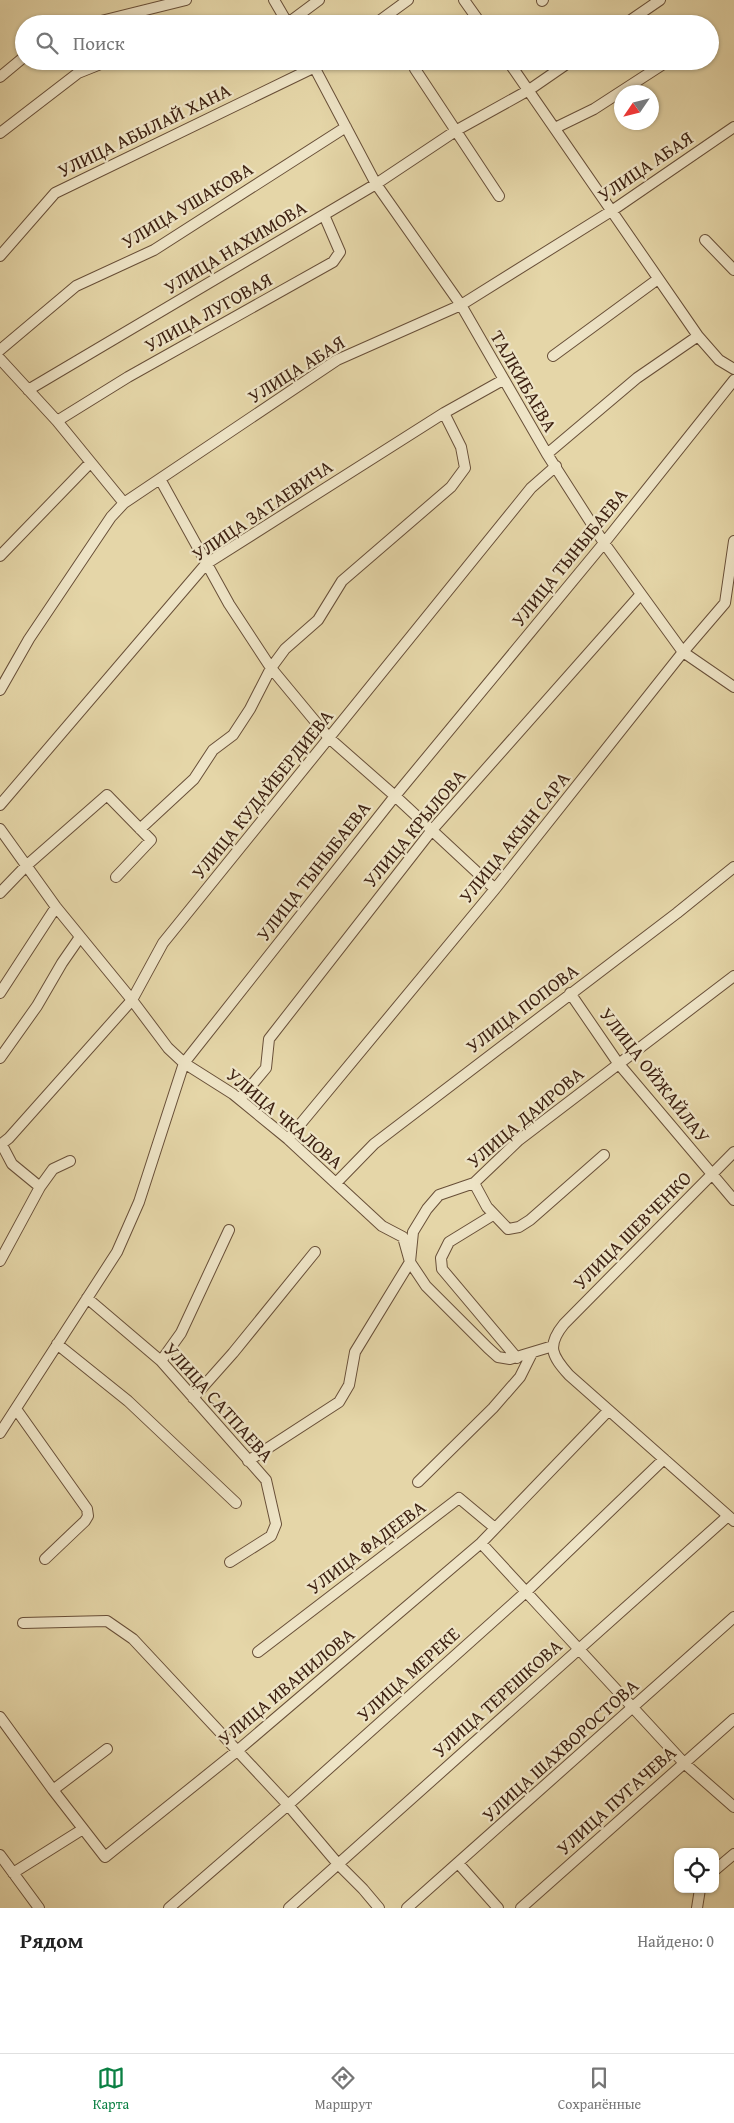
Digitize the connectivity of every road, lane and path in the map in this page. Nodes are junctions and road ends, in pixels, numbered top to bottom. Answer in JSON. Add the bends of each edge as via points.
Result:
{"nodes":[{"id":1,"x":186,"y":0,"type":"edge"},
{"id":2,"x":274,"y":0,"type":"edge"},
{"id":3,"x":319,"y":0,"type":"edge"},
{"id":4,"x":408,"y":0,"type":"edge"},
{"id":5,"x":464,"y":0,"type":"edge"},
{"id":6,"x":660,"y":0,"type":"edge"},
{"id":7,"x":125,"y":15,"type":"edge"},
{"id":8,"x":283,"y":15,"type":"edge"},
{"id":9,"x":299,"y":15,"type":"edge"},
{"id":10,"x":387,"y":15,"type":"edge"},
{"id":11,"x":475,"y":15,"type":"edge"},
{"id":12,"x":639,"y":15,"type":"edge"},
{"id":13,"x":15,"y":64,"type":"edge"},
{"id":14,"x":86,"y":70,"type":"edge"},
{"id":15,"x":302,"y":70,"type":"edge"},
{"id":16,"x":319,"y":70,"type":"edge"},
{"id":17,"x":416,"y":70,"type":"edge"},
{"id":18,"x":515,"y":70,"type":"edge"},
{"id":19,"x":558,"y":70,"type":"edge"},
{"id":20,"x":654,"y":70,"type":"edge"},
{"id":21,"x":0,"y":77,"type":"edge"},
{"id":22,"x":529,"y":90,"type":"junction"},
{"id":23,"x":734,"y":126,"type":"edge"},
{"id":24,"x":346,"y":128,"type":"junction"},
{"id":25,"x":555,"y":128,"type":"junction"},
{"id":26,"x":457,"y":130,"type":"junction"},
{"id":27,"x":0,"y":133,"type":"edge"},
{"id":28,"x":376,"y":184,"type":"junction"},
{"id":29,"x":500,"y":196,"type":"dead end"},
{"id":30,"x":613,"y":210,"type":"junction"},
{"id":31,"x":324,"y":215,"type":"junction"},
{"id":32,"x":705,"y":240,"type":"dead end"},
{"id":33,"x":0,"y":256,"type":"edge"},
{"id":34,"x":734,"y":270,"type":"edge"},
{"id":35,"x":658,"y":279,"type":"junction"},
{"id":36,"x":461,"y":305,"type":"junction"},
{"id":37,"x":698,"y":336,"type":"junction"},
{"id":38,"x":0,"y":350,"type":"edge"},
{"id":39,"x":553,"y":356,"type":"dead end"},
{"id":40,"x":0,"y":358,"type":"edge"},
{"id":41,"x":734,"y":369,"type":"edge"},
{"id":42,"x":503,"y":380,"type":"junction"},
{"id":43,"x":734,"y":380,"type":"edge"},
{"id":44,"x":28,"y":390,"type":"junction"},
{"id":45,"x":444,"y":413,"type":"junction"},
{"id":46,"x":57,"y":421,"type":"junction"},
{"id":47,"x":547,"y":454,"type":"junction"},
{"id":48,"x":90,"y":463,"type":"junction"},
{"id":49,"x":556,"y":466,"type":"junction"},
{"id":50,"x":160,"y":479,"type":"junction"},
{"id":51,"x":124,"y":502,"type":"junction"},
{"id":52,"x":734,"y":541,"type":"edge"},
{"id":53,"x":604,"y":543,"type":"junction"},
{"id":54,"x":0,"y":556,"type":"edge"},
{"id":55,"x":206,"y":564,"type":"junction"},
{"id":56,"x":642,"y":594,"type":"junction"},
{"id":57,"x":683,"y":652,"type":"junction"},
{"id":58,"x":271,"y":668,"type":"junction"},
{"id":59,"x":734,"y":687,"type":"edge"},
{"id":60,"x":0,"y":690,"type":"edge"},
{"id":61,"x":329,"y":738,"type":"junction"},
{"id":62,"x":395,"y":796,"type":"junction"},
{"id":63,"x":0,"y":805,"type":"edge"},
{"id":64,"x":0,"y":829,"type":"edge"},
{"id":65,"x":140,"y":829,"type":"junction"},
{"id":66,"x":432,"y":830,"type":"junction"},
{"id":67,"x":26,"y":866,"type":"junction"},
{"id":68,"x":734,"y":867,"type":"edge"},
{"id":69,"x":116,"y":877,"type":"dead end"},
{"id":70,"x":495,"y":889,"type":"junction"},
{"id":71,"x":0,"y":893,"type":"edge"},
{"id":72,"x":56,"y":907,"type":"junction"},
{"id":73,"x":80,"y":937,"type":"junction"},
{"id":74,"x":734,"y":976,"type":"edge"},
{"id":75,"x":0,"y":993,"type":"edge"},
{"id":76,"x":570,"y":993,"type":"junction"},
{"id":77,"x":132,"y":1000,"type":"junction"},
{"id":78,"x":0,"y":1058,"type":"edge"},
{"id":79,"x":184,"y":1063,"type":"junction"},
{"id":80,"x":618,"y":1063,"type":"junction"},
{"id":81,"x":240,"y":1099,"type":"junction"},
{"id":82,"x":288,"y":1140,"type":"junction"},
{"id":83,"x":1,"y":1145,"type":"edge"},
{"id":84,"x":734,"y":1152,"type":"edge"},
{"id":85,"x":604,"y":1155,"type":"dead end"},
{"id":86,"x":70,"y":1161,"type":"dead end"},
{"id":87,"x":712,"y":1174,"type":"junction"},
{"id":88,"x":336,"y":1183,"type":"junction"},
{"id":89,"x":474,"y":1183,"type":"junction"},
{"id":90,"x":40,"y":1187,"type":"junction"},
{"id":91,"x":734,"y":1200,"type":"edge"},
{"id":92,"x":493,"y":1215,"type":"junction"},
{"id":93,"x":229,"y":1230,"type":"dead end"},
{"id":94,"x":315,"y":1252,"type":"dead end"},
{"id":95,"x":0,"y":1261,"type":"edge"},
{"id":96,"x":410,"y":1262,"type":"junction"},
{"id":97,"x":87,"y":1298,"type":"junction"},
{"id":98,"x":57,"y":1344,"type":"junction"},
{"id":99,"x":553,"y":1346,"type":"junction"},
{"id":100,"x":532,"y":1353,"type":"junction"},
{"id":101,"x":517,"y":1358,"type":"junction"},
{"id":102,"x":161,"y":1361,"type":"junction"},
{"id":103,"x":193,"y":1398,"type":"junction"},
{"id":104,"x":16,"y":1409,"type":"junction"},
{"id":105,"x":608,"y":1411,"type":"junction"},
{"id":106,"x":0,"y":1433,"type":"edge"},
{"id":107,"x":664,"y":1459,"type":"junction"},
{"id":108,"x":248,"y":1461,"type":"junction"},
{"id":109,"x":418,"y":1482,"type":"dead end"},
{"id":110,"x":236,"y":1503,"type":"dead end"},
{"id":111,"x":731,"y":1519,"type":"edge"},
{"id":112,"x":495,"y":1528,"type":"junction"},
{"id":113,"x":481,"y":1542,"type":"junction"},
{"id":114,"x":45,"y":1559,"type":"dead end"},
{"id":115,"x":230,"y":1562,"type":"dead end"},
{"id":116,"x":527,"y":1591,"type":"junction"},
{"id":117,"x":734,"y":1617,"type":"edge"},
{"id":118,"x":23,"y":1623,"type":"dead end"},
{"id":119,"x":578,"y":1649,"type":"junction"},
{"id":120,"x":258,"y":1652,"type":"dead end"},
{"id":121,"x":633,"y":1708,"type":"junction"},
{"id":122,"x":0,"y":1717,"type":"edge"},
{"id":123,"x":734,"y":1719,"type":"edge"},
{"id":124,"x":107,"y":1748,"type":"dead end"},
{"id":125,"x":237,"y":1751,"type":"junction"},
{"id":126,"x":684,"y":1763,"type":"junction"},
{"id":127,"x":53,"y":1790,"type":"junction"},
{"id":128,"x":288,"y":1805,"type":"junction"},
{"id":129,"x":734,"y":1807,"type":"edge"},
{"id":130,"x":83,"y":1829,"type":"junction"},
{"id":131,"x":734,"y":1854,"type":"edge"},
{"id":132,"x":0,"y":1855,"type":"edge"},
{"id":133,"x":458,"y":1863,"type":"junction"},
{"id":134,"x":338,"y":1864,"type":"junction"},
{"id":135,"x":719,"y":1867,"type":"edge"},
{"id":136,"x":13,"y":1873,"type":"junction"},
{"id":137,"x":700,"y":1893,"type":"edge"},
{"id":138,"x":39,"y":1908,"type":"edge"},
{"id":139,"x":168,"y":1908,"type":"edge"},
{"id":140,"x":290,"y":1908,"type":"edge"},
{"id":141,"x":379,"y":1908,"type":"edge"},
{"id":142,"x":407,"y":1908,"type":"edge"},
{"id":143,"x":498,"y":1908,"type":"edge"},
{"id":144,"x":521,"y":1908,"type":"edge"},
{"id":145,"x":698,"y":1908,"type":"edge"}],
"edges":[{"from":1,"to":7,"type":"street"},
{"from":2,"to":8,"type":"street"},
{"from":3,"to":9,"type":"street"},
{"from":4,"to":10,"type":"street"},
{"from":5,"to":11,"type":"street"},
{"from":6,"to":12,"type":"street"},
{"from":13,"to":21,"type":"street"},
{"from":14,"to":27,"type":"street"},
{"from":15,"to":33,"type":"street","name":"УЛИЦА АБЫЛАЙ ХАНА","via":[[55,193]]},
{"from":16,"to":24,"type":"street","name":"ТАЛКИБАЕВА"},
{"from":17,"to":26,"type":"street"},
{"from":18,"to":22,"type":"street"},
{"from":19,"to":22,"type":"street","name":"УЛИЦА НАХИМОВА"},
{"from":20,"to":25,"type":"street","via":[[594,109]]},
{"from":22,"to":25,"type":"street"},
{"from":22,"to":26,"type":"street","name":"УЛИЦА НАХИМОВА"},
{"from":23,"to":30,"type":"street","name":"УЛИЦА АБАЯ"},
{"from":24,"to":28,"type":"street","name":"ТАЛКИБАЕВА"},
{"from":24,"to":38,"type":"street","name":"УЛИЦА УШАКОВА","via":[[154,250],[76,286]]},
{"from":25,"to":30,"type":"street"},
{"from":26,"to":28,"type":"street","name":"УЛИЦА НАХИМОВА"},
{"from":26,"to":29,"type":"street"},
{"from":28,"to":31,"type":"street","name":"УЛИЦА НАХИМОВА"},
{"from":28,"to":36,"type":"street","name":"ТАЛКИБАЕВА"},
{"from":30,"to":35,"type":"street"},
{"from":30,"to":36,"type":"street","name":"УЛИЦА АБАЯ"},
{"from":31,"to":44,"type":"street","name":"УЛИЦА НАХИМОВА"},
{"from":31,"to":46,"type":"street","name":"УЛИЦА ЛУГОВАЯ","via":[[340,252],[333,262]]},
{"from":32,"to":34,"type":"street"},
{"from":35,"to":37,"type":"street"},
{"from":35,"to":39,"type":"street"},
{"from":36,"to":42,"type":"street","name":"ТАЛКИБАЕВА"},
{"from":36,"to":50,"type":"street","name":"УЛИЦА АБАЯ","via":[[337,360]]},
{"from":37,"to":41,"type":"street","via":[[719,360]]},
{"from":37,"to":47,"type":"street","via":[[637,378]]},
{"from":40,"to":44,"type":"street"},
{"from":42,"to":45,"type":"street","name":"УЛИЦА ЗАТАЕВИЧА"},
{"from":42,"to":47,"type":"street","name":"ТАЛКИБАЕВА"},
{"from":43,"to":53,"type":"street","name":"УЛИЦА ТЫНЫБАЕВА"},
{"from":44,"to":46,"type":"street"},
{"from":45,"to":55,"type":"street","name":"УЛИЦА ЗАТАЕВИЧА"},
{"from":45,"to":58,"type":"street","via":[[461,447],[465,468],[451,486],[342,581],[318,620],[285,649]]},
{"from":46,"to":48,"type":"street"},
{"from":47,"to":49,"type":"street","name":"ТАЛКИБАЕВА"},
{"from":48,"to":51,"type":"street"},
{"from":48,"to":54,"type":"street"},
{"from":49,"to":53,"type":"street","name":"ТАЛКИБАЕВА"},
{"from":49,"to":61,"type":"street","name":"УЛИЦА КУДАЙБЕРДИЕВА","via":[[531,488]]},
{"from":50,"to":51,"type":"street","name":"УЛИЦА АБАЯ"},
{"from":50,"to":55,"type":"street"},
{"from":51,"to":60,"type":"street","name":"УЛИЦА АБАЯ","via":[[29,639]]},
{"from":52,"to":57,"type":"street","name":"УЛИЦА АКЫН САРА","via":[[725,604]]},
{"from":53,"to":56,"type":"street","name":"ТАЛКИБАЕВА"},
{"from":53,"to":62,"type":"street","name":"УЛИЦА ТЫНЫБАЕВА"},
{"from":55,"to":58,"type":"street"},
{"from":55,"to":63,"type":"street","name":"УЛИЦА ЗАТАЕВИЧА"},
{"from":56,"to":57,"type":"street","name":"ТАЛКИБАЕВА"},
{"from":56,"to":66,"type":"street","name":"УЛИЦА КРЫЛОВА"},
{"from":57,"to":59,"type":"street","name":"ТАЛКИБАЕВА"},
{"from":57,"to":70,"type":"street","name":"УЛИЦА АКЫН САРА"},
{"from":58,"to":61,"type":"street"},
{"from":58,"to":65,"type":"street","via":[[233,735],[213,750],[194,779]]},
{"from":61,"to":62,"type":"street"},
{"from":61,"to":77,"type":"street","name":"УЛИЦА КУДАЙБЕРДИЕВА","via":[[164,943]]},
{"from":62,"to":66,"type":"street"},
{"from":62,"to":79,"type":"street","name":"УЛИЦА ТЫНЫБАЕВА"},
{"from":64,"to":67,"type":"street","name":"УЛИЦА ЧКАЛОВА"},
{"from":65,"to":67,"type":"street","via":[[107,795]]},
{"from":65,"to":69,"type":"street","via":[[151,840]]},
{"from":66,"to":70,"type":"street"},
{"from":66,"to":81,"type":"street","name":"УЛИЦА КРЫЛОВА","via":[[269,1039],[266,1068]]},
{"from":67,"to":71,"type":"street"},
{"from":67,"to":72,"type":"street","name":"УЛИЦА ЧКАЛОВА"},
{"from":68,"to":76,"type":"street","name":"УЛИЦА ПОПОВА"},
{"from":70,"to":82,"type":"street","name":"УЛИЦА АКЫН САРА"},
{"from":72,"to":73,"type":"street","name":"УЛИЦА ЧКАЛОВА"},
{"from":72,"to":75,"type":"street"},
{"from":73,"to":77,"type":"street","name":"УЛИЦА ЧКАЛОВА"},
{"from":73,"to":78,"type":"street"},
{"from":74,"to":80,"type":"street","name":"УЛИЦА ДАИРОВА"},
{"from":76,"to":80,"type":"street","name":"УЛИЦА ОЙЖАЙЛАУ"},
{"from":76,"to":88,"type":"street","name":"УЛИЦА ПОПОВА","via":[[374,1144]]},
{"from":77,"to":79,"type":"street","name":"УЛИЦА ЧКАЛОВА","via":[[168,1048]]},
{"from":77,"to":83,"type":"street","name":"УЛИЦА КУДАЙБЕРДИЕВА"},
{"from":79,"to":81,"type":"street","name":"УЛИЦА ЧКАЛОВА"},
{"from":79,"to":97,"type":"street","name":"УЛИЦА ТЫНЫБАЕВА","via":[[139,1202],[117,1252]]},
{"from":80,"to":87,"type":"street","name":"УЛИЦА ОЙЖАЙЛАУ"},
{"from":80,"to":89,"type":"street","name":"УЛИЦА ДАИРОВА","via":[[519,1140]]},
{"from":81,"to":82,"type":"street","name":"УЛИЦА ЧКАЛОВА"},
{"from":82,"to":88,"type":"street","name":"УЛИЦА ЧКАЛОВА"},
{"from":83,"to":90,"type":"street","via":[[12,1164]]},
{"from":84,"to":87,"type":"street","name":"УЛИЦА ШЕВЧЕНКО"},
{"from":85,"to":92,"type":"street","via":[[519,1227],[508,1229]]},
{"from":86,"to":90,"type":"street","via":[[54,1169]]},
{"from":87,"to":91,"type":"street","name":"УЛИЦА ОЙЖАЙЛАУ"},
{"from":87,"to":99,"type":"street","name":"УЛИЦА ШЕВЧЕНКО","via":[[556,1334]]},
{"from":88,"to":96,"type":"street","name":"УЛИЦА ЧКАЛОВА","via":[[382,1226],[403,1237]]},
{"from":89,"to":92,"type":"street"},
{"from":89,"to":96,"type":"street","name":"УЛИЦА ДАИРОВА","via":[[439,1195],[427,1209],[413,1232]]},
{"from":90,"to":95,"type":"street"},
{"from":92,"to":101,"type":"street","via":[[449,1242],[441,1258],[442,1269]]},
{"from":93,"to":102,"type":"street","via":[[181,1333]]},
{"from":94,"to":103,"type":"street"},
{"from":96,"to":101,"type":"street","name":"УЛИЦА ЧКАЛОВА","via":[[426,1286],[498,1357]]},
{"from":96,"to":108,"type":"street","name":"УЛИЦА ДАИРОВА","via":[[355,1352],[349,1385],[339,1402]]},
{"from":97,"to":98,"type":"street","name":"УЛИЦА ТЫНЫБАЕВА"},
{"from":97,"to":102,"type":"street","name":"УЛИЦА САТПАЕВА"},
{"from":98,"to":104,"type":"street","name":"УЛИЦА ТЫНЫБАЕВА"},
{"from":98,"to":110,"type":"street","via":[[128,1401]]},
{"from":99,"to":100,"type":"street"},
{"from":99,"to":105,"type":"street","via":[[557,1362]]},
{"from":100,"to":101,"type":"street"},
{"from":100,"to":109,"type":"street","via":[[520,1377],[493,1408]]},
{"from":102,"to":103,"type":"street","name":"УЛИЦА САТПАЕВА"},
{"from":103,"to":108,"type":"street","name":"УЛИЦА САТПАЕВА"},
{"from":104,"to":106,"type":"street","name":"УЛИЦА ТЫНЫБАЕВА"},
{"from":104,"to":114,"type":"street","via":[[87,1509],[85,1521]]},
{"from":105,"to":107,"type":"street"},
{"from":105,"to":112,"type":"street","name":"УЛИЦА ИВАНИЛОВА"},
{"from":107,"to":111,"type":"street"},
{"from":107,"to":116,"type":"street","name":"УЛИЦА МЕРЕКЕ"},
{"from":108,"to":115,"type":"street","name":"УЛИЦА САТПАЕВА","via":[[266,1480],[276,1524],[271,1536]]},
{"from":111,"to":119,"type":"street","name":"УЛИЦА ТЕРЕШКОВА"},
{"from":112,"to":113,"type":"street","name":"УЛИЦА ИВАНИЛОВА"},
{"from":112,"to":120,"type":"street","name":"УЛИЦА ФАДЕЕВА","via":[[459,1498]]},
{"from":113,"to":116,"type":"street"},
{"from":113,"to":125,"type":"street","name":"УЛИЦА ИВАНИЛОВА"},
{"from":116,"to":119,"type":"street"},
{"from":116,"to":128,"type":"street","name":"УЛИЦА МЕРЕКЕ"},
{"from":117,"to":121,"type":"street","name":"УЛИЦА ШАХВОРОСТОВА"},
{"from":118,"to":125,"type":"street","via":[[107,1621],[133,1640]]},
{"from":119,"to":121,"type":"street"},
{"from":119,"to":134,"type":"street","name":"УЛИЦА ТЕРЕШКОВА"},
{"from":121,"to":126,"type":"street"},
{"from":121,"to":133,"type":"street","name":"УЛИЦА ШАХВОРОСТОВА"},
{"from":122,"to":127,"type":"street","name":"УЛИЦА ИВАНИЛОВА"},
{"from":123,"to":126,"type":"street","name":"УЛИЦА ПУГАЧЕВА"},
{"from":124,"to":127,"type":"street"},
{"from":125,"to":128,"type":"street"},
{"from":125,"to":130,"type":"street","name":"УЛИЦА ИВАНИЛОВА","via":[[105,1857]]},
{"from":126,"to":129,"type":"street"},
{"from":126,"to":144,"type":"street","name":"УЛИЦА ПУГАЧЕВА"},
{"from":127,"to":130,"type":"street","name":"УЛИЦА ИВАНИЛОВА"},
{"from":128,"to":134,"type":"street"},
{"from":128,"to":139,"type":"street","name":"УЛИЦА МЕРЕКЕ"},
{"from":130,"to":136,"type":"street"},
{"from":131,"to":135,"type":"street"},
{"from":132,"to":136,"type":"street"},
{"from":133,"to":142,"type":"street","name":"УЛИЦА ШАХВОРОСТОВА"},
{"from":133,"to":143,"type":"street"},
{"from":134,"to":140,"type":"street","name":"УЛИЦА ТЕРЕШКОВА"},
{"from":134,"to":141,"type":"street"},
{"from":136,"to":138,"type":"street"},
{"from":137,"to":145,"type":"street"}]}
